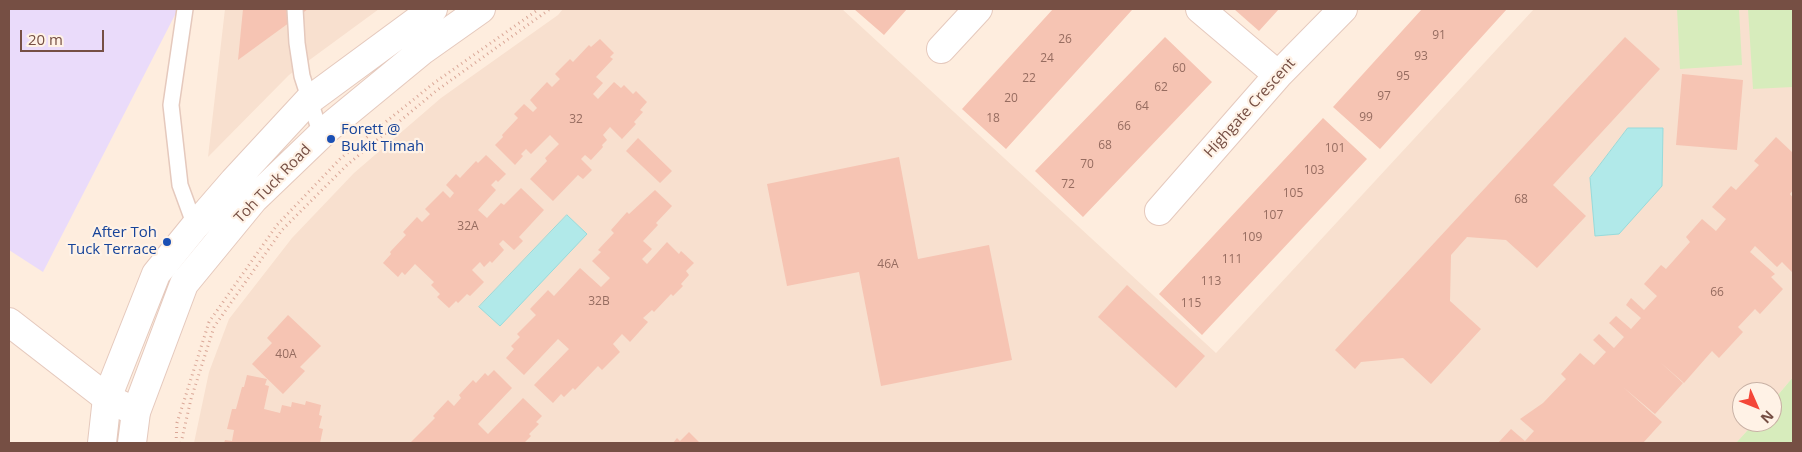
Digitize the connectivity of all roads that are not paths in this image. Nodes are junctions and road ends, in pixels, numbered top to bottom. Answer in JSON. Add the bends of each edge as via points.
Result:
{"nodes":[{"id":1,"x":185,"y":9,"type":"edge"},
{"id":2,"x":295,"y":9,"type":"edge"},
{"id":3,"x":433,"y":9,"type":"edge"},
{"id":4,"x":481,"y":9,"type":"edge"},
{"id":5,"x":978,"y":9,"type":"edge"},
{"id":6,"x":1200,"y":9,"type":"edge"},
{"id":7,"x":1344,"y":9,"type":"edge"},
{"id":8,"x":941,"y":49,"type":"dead end"},
{"id":9,"x":1278,"y":75,"type":"junction"},
{"id":10,"x":308,"y":101,"type":"junction"},
{"id":11,"x":321,"y":135,"type":"junction"},
{"id":12,"x":1159,"y":211,"type":"dead end"},
{"id":13,"x":195,"y":226,"type":"junction"},
{"id":14,"x":9,"y":322,"type":"edge"},
{"id":15,"x":107,"y":398,"type":"junction"},
{"id":16,"x":136,"y":412,"type":"junction"},
{"id":17,"x":102,"y":443,"type":"edge"},
{"id":18,"x":132,"y":443,"type":"edge"}],
"edges":[{"from":1,"to":13,"type":"lane","via":[[171,104],[180,186]]},
{"from":2,"to":10,"type":"lane"},
{"from":3,"to":10,"type":"street","name":"Toh Tuck Road"},
{"from":4,"to":11,"type":"street","name":"Toh Tuck Road","via":[[424,50]]},
{"from":5,"to":8,"type":"street"},
{"from":6,"to":9,"type":"street"},
{"from":7,"to":9,"type":"street","name":"Highgate Crescent"},
{"from":9,"to":12,"type":"street","name":"Highgate Crescent"},
{"from":10,"to":11,"type":"lane"},
{"from":10,"to":13,"type":"street","name":"Toh Tuck Road"},
{"from":11,"to":16,"type":"street","name":"Toh Tuck Road","via":[[252,200],[184,284]]},
{"from":13,"to":15,"type":"street","name":"Toh Tuck Road","via":[[156,274]]},
{"from":14,"to":15,"type":"street"},
{"from":15,"to":16,"type":"street"},
{"from":15,"to":17,"type":"street","name":"Toh Tuck Road"},
{"from":16,"to":18,"type":"street","name":"Toh Tuck Road"}]}
